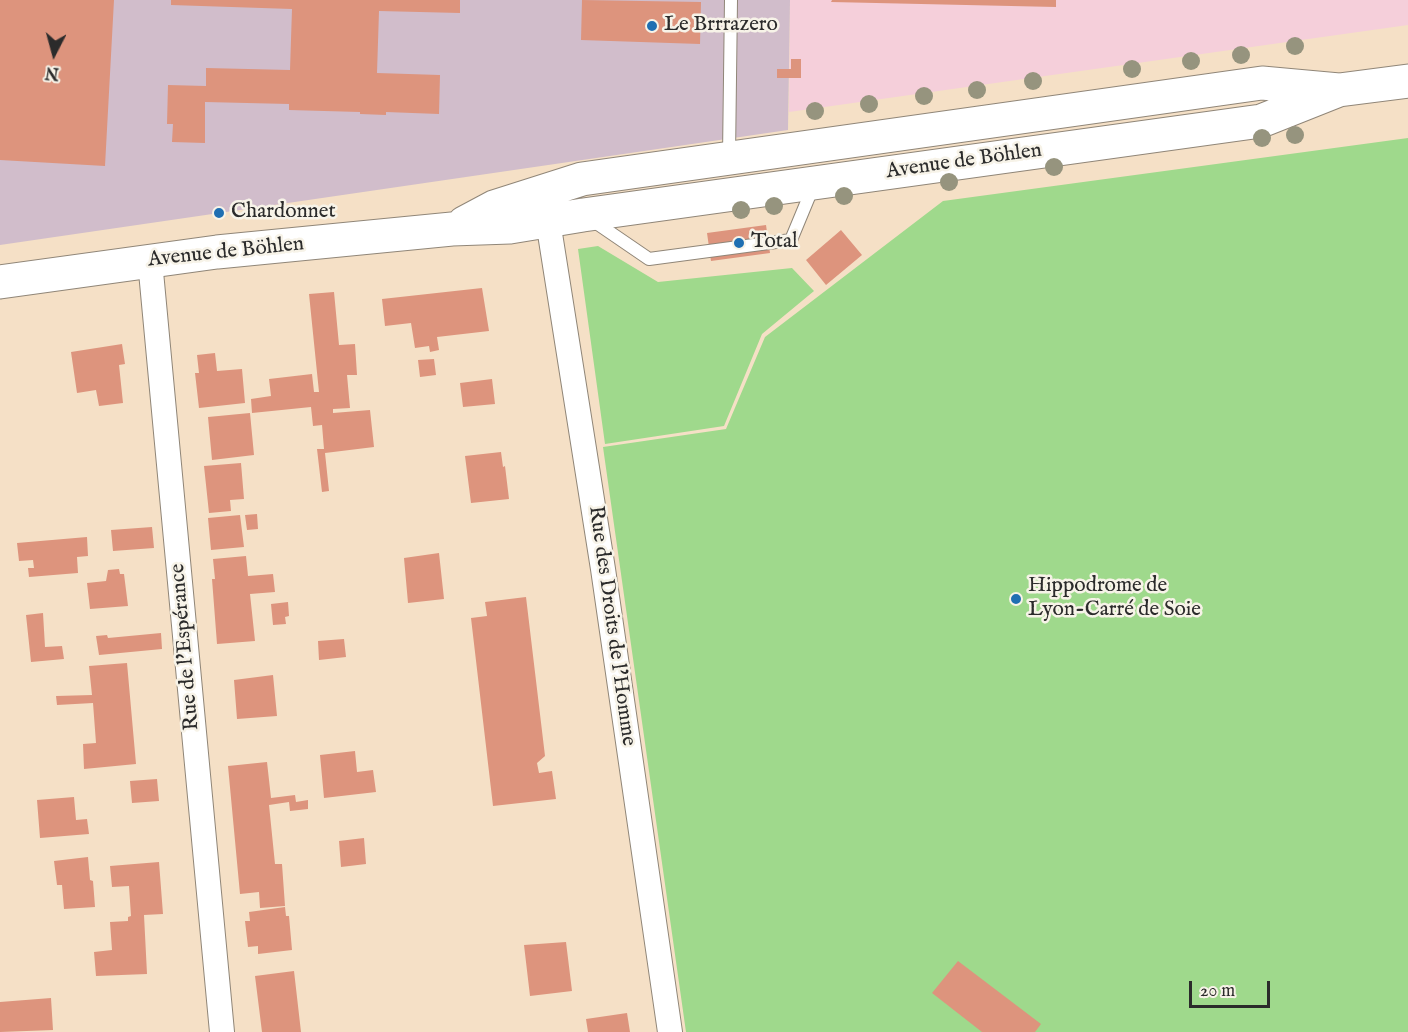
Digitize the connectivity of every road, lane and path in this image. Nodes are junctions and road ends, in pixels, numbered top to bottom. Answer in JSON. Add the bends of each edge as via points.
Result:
{"nodes":[{"id":1,"x":731,"y":0,"type":"edge"},
{"id":2,"x":1408,"y":81,"type":"edge"},
{"id":3,"x":1339,"y":90,"type":"junction"},
{"id":4,"x":729,"y":160,"type":"junction"},
{"id":5,"x":655,"y":169,"type":"junction"},
{"id":6,"x":814,"y":183,"type":"junction"},
{"id":7,"x":583,"y":215,"type":"junction"},
{"id":8,"x":548,"y":221,"type":"junction"},
{"id":9,"x":452,"y":229,"type":"junction"},
{"id":10,"x":150,"y":261,"type":"junction"},
{"id":11,"x":0,"y":282,"type":"edge"},
{"id":12,"x":222,"y":1032,"type":"edge"},
{"id":13,"x":670,"y":1032,"type":"edge"}],
"edges":[{"from":1,"to":4,"type":"lane"},
{"from":2,"to":3,"type":"main road","name":"Avenue de Böhlen"},
{"from":3,"to":4,"type":"main road","name":"Avenue de Böhlen","via":[[1262,83]]},
{"from":3,"to":6,"type":"main road","name":"Avenue de Böhlen","via":[[1261,121]]},
{"from":4,"to":5,"type":"main road","name":"Avenue de Böhlen"},
{"from":5,"to":7,"type":"main road","name":"Avenue de Böhlen","via":[[581,198]]},
{"from":5,"to":9,"type":"main road","name":"Avenue de Böhlen","via":[[582,179],[494,207]]},
{"from":6,"to":7,"type":"main road","name":"Avenue de Böhlen"},
{"from":6,"to":7,"type":"lane","via":[[791,240],[649,260]]},
{"from":7,"to":8,"type":"main road","name":"Avenue de Böhlen"},
{"from":8,"to":9,"type":"main road","name":"Avenue de Böhlen"},
{"from":8,"to":13,"type":"street","name":"Rue des Droits de l'Homme"},
{"from":9,"to":10,"type":"main road","name":"Avenue de Böhlen"},
{"from":10,"to":11,"type":"main road","name":"Avenue de Böhlen"},
{"from":10,"to":12,"type":"street","name":"Rue de l'Espérance"}]}
